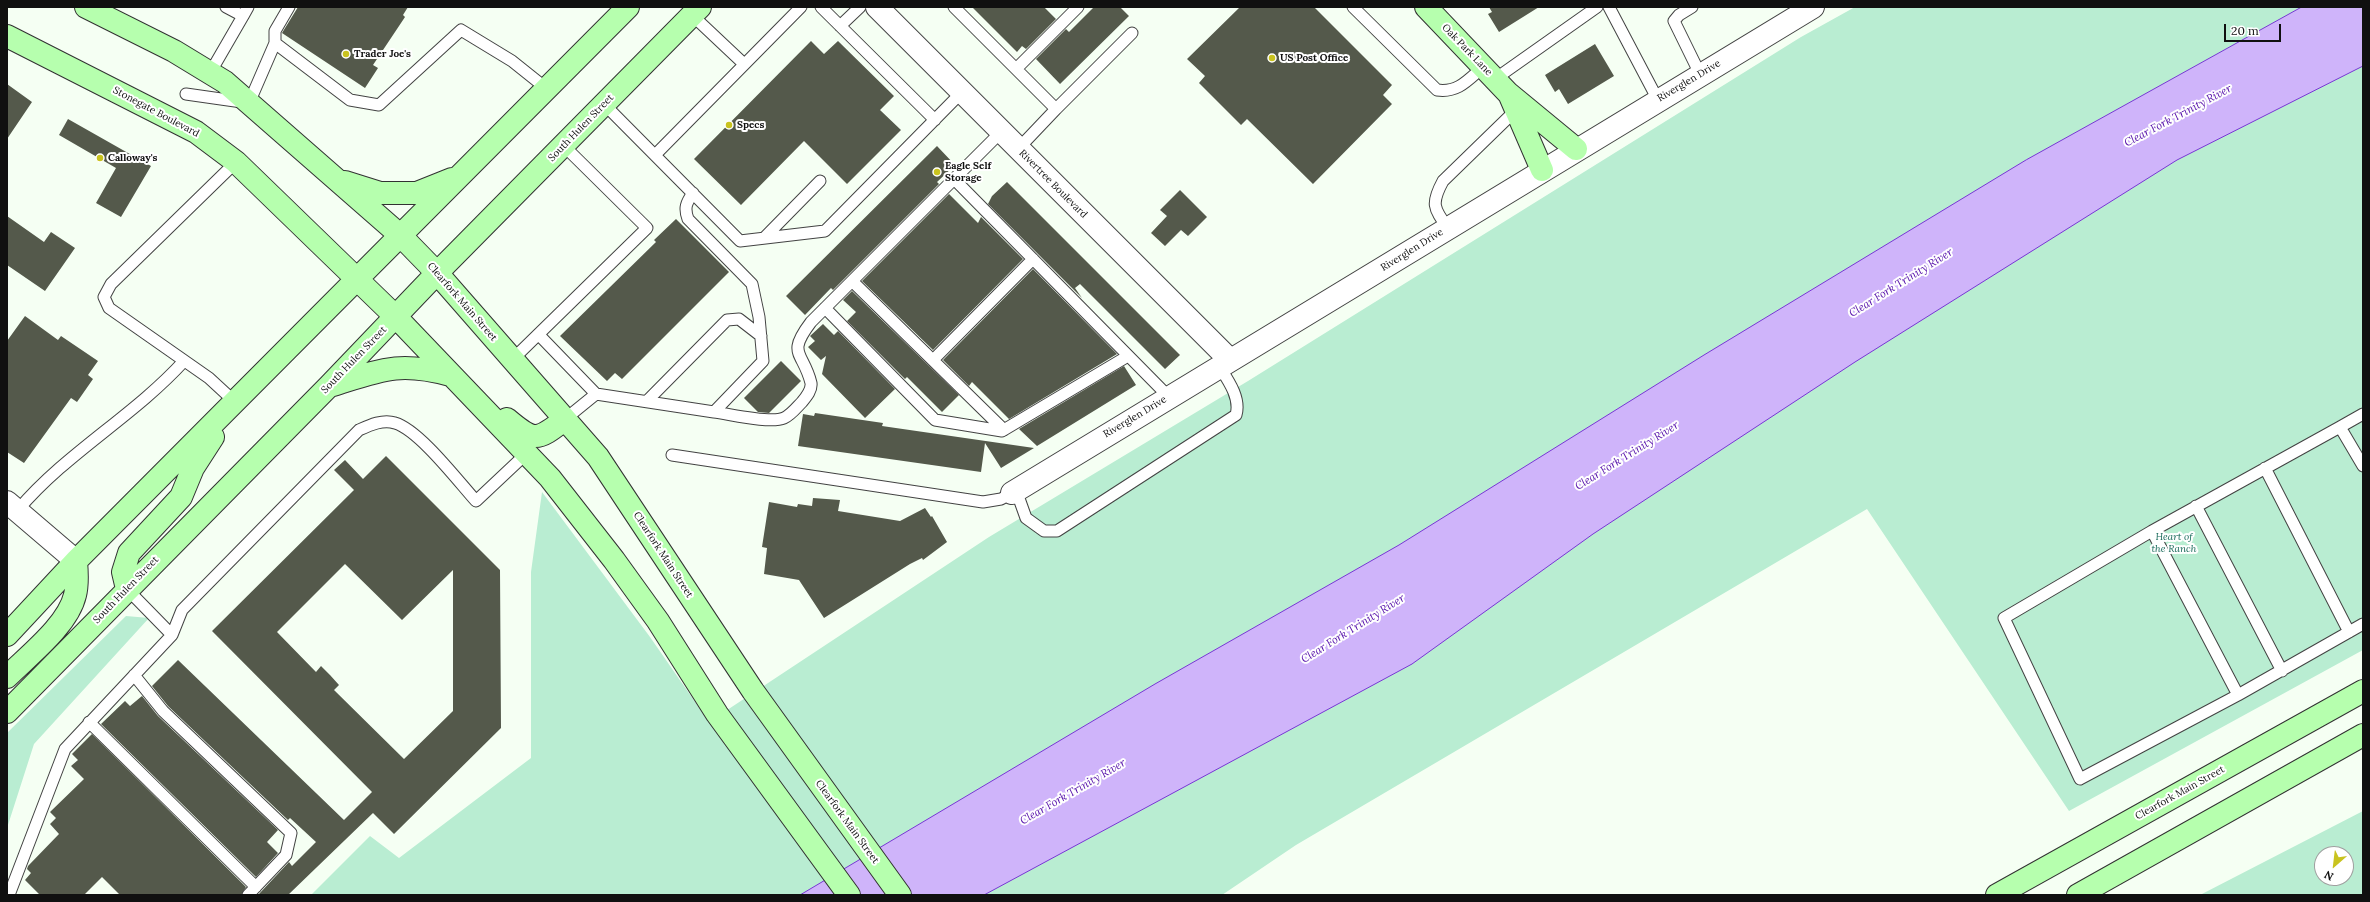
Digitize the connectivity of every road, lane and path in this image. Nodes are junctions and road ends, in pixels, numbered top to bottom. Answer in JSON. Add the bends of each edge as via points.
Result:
{"nodes":[{"id":1,"x":86,"y":7,"type":"edge"},
{"id":2,"x":226,"y":7,"type":"edge"},
{"id":3,"x":289,"y":7,"type":"edge"},
{"id":4,"x":628,"y":7,"type":"edge"},
{"id":5,"x":801,"y":7,"type":"edge"},
{"id":6,"x":821,"y":7,"type":"edge"},
{"id":7,"x":860,"y":7,"type":"edge"},
{"id":8,"x":877,"y":7,"type":"edge"},
{"id":9,"x":954,"y":7,"type":"edge"},
{"id":10,"x":1078,"y":7,"type":"edge"},
{"id":11,"x":1353,"y":7,"type":"edge"},
{"id":12,"x":1426,"y":7,"type":"edge"},
{"id":13,"x":1597,"y":7,"type":"edge"},
{"id":14,"x":1609,"y":7,"type":"edge"},
{"id":15,"x":1692,"y":7,"type":"edge"},
{"id":16,"x":1813,"y":7,"type":"edge"},
{"id":17,"x":696,"y":11,"type":"edge"},
{"id":18,"x":246,"y":12,"type":"edge"},
{"id":19,"x":840,"y":26,"type":"junction"},
{"id":20,"x":1132,"y":33,"type":"dead end"},
{"id":21,"x":7,"y":36,"type":"edge"},
{"id":22,"x":274,"y":43,"type":"junction"},
{"id":23,"x":744,"y":64,"type":"junction"},
{"id":24,"x":1016,"y":69,"type":"junction"},
{"id":25,"x":210,"y":73,"type":"junction"},
{"id":26,"x":1700,"y":74,"type":"junction"},
{"id":27,"x":1500,"y":87,"type":"junction"},
{"id":28,"x":547,"y":89,"type":"junction"},
{"id":29,"x":962,"y":92,"type":"junction"},
{"id":30,"x":186,"y":94,"type":"dead end"},
{"id":31,"x":1658,"y":100,"type":"junction"},
{"id":32,"x":249,"y":103,"type":"junction"},
{"id":33,"x":604,"y":104,"type":"junction"},
{"id":34,"x":1056,"y":108,"type":"junction"},
{"id":35,"x":934,"y":120,"type":"junction"},
{"id":36,"x":1001,"y":132,"type":"junction"},
{"id":37,"x":564,"y":146,"type":"junction"},
{"id":38,"x":1018,"y":149,"type":"junction"},
{"id":39,"x":1576,"y":149,"type":"junction"},
{"id":40,"x":655,"y":155,"type":"junction"},
{"id":41,"x":236,"y":162,"type":"junction"},
{"id":42,"x":1542,"y":170,"type":"junction"},
{"id":43,"x":460,"y":176,"type":"junction"},
{"id":44,"x":337,"y":179,"type":"junction"},
{"id":45,"x":954,"y":179,"type":"junction"},
{"id":46,"x":820,"y":181,"type":"dead end"},
{"id":47,"x":693,"y":193,"type":"junction"},
{"id":48,"x":1448,"y":228,"type":"junction"},
{"id":49,"x":401,"y":236,"type":"junction"},
{"id":50,"x":764,"y":238,"type":"junction"},
{"id":51,"x":1032,"y":259,"type":"junction"},
{"id":52,"x":437,"y":273,"type":"junction"},
{"id":53,"x":358,"y":279,"type":"junction"},
{"id":54,"x":852,"y":281,"type":"junction"},
{"id":55,"x":825,"y":308,"type":"junction"},
{"id":56,"x":396,"y":317,"type":"junction"},
{"id":57,"x":539,"y":335,"type":"junction"},
{"id":58,"x":761,"y":336,"type":"junction"},
{"id":59,"x":1128,"y":356,"type":"junction"},
{"id":60,"x":184,"y":360,"type":"junction"},
{"id":61,"x":512,"y":360,"type":"junction"},
{"id":62,"x":933,"y":360,"type":"junction"},
{"id":63,"x":1224,"y":363,"type":"junction"},
{"id":64,"x":450,"y":375,"type":"junction"},
{"id":65,"x":330,"y":386,"type":"junction"},
{"id":66,"x":596,"y":394,"type":"junction"},
{"id":67,"x":469,"y":395,"type":"junction"},
{"id":68,"x":1169,"y":397,"type":"junction"},
{"id":69,"x":647,"y":401,"type":"junction"},
{"id":70,"x":235,"y":402,"type":"junction"},
{"id":71,"x":714,"y":412,"type":"junction"},
{"id":72,"x":2363,"y":414,"type":"edge"},
{"id":73,"x":564,"y":420,"type":"junction"},
{"id":74,"x":2340,"y":427,"type":"junction"},
{"id":75,"x":1004,"y":430,"type":"junction"},
{"id":76,"x":527,"y":453,"type":"junction"},
{"id":77,"x":672,"y":455,"type":"dead end"},
{"id":78,"x":2363,"y":466,"type":"edge"},
{"id":79,"x":2265,"y":468,"type":"junction"},
{"id":80,"x":1014,"y":492,"type":"junction"},
{"id":81,"x":12,"y":506,"type":"edge"},
{"id":82,"x":2196,"y":506,"type":"junction"},
{"id":83,"x":2152,"y":530,"type":"junction"},
{"id":84,"x":76,"y":561,"type":"junction"},
{"id":85,"x":127,"y":589,"type":"junction"},
{"id":86,"x":2363,"y":624,"type":"edge"},
{"id":87,"x":2349,"y":632,"type":"junction"},
{"id":88,"x":172,"y":634,"type":"junction"},
{"id":89,"x":7,"y":635,"type":"edge"},
{"id":90,"x":2282,"y":671,"type":"junction"},
{"id":91,"x":134,"y":675,"type":"junction"},
{"id":92,"x":7,"y":677,"type":"edge"},
{"id":93,"x":2363,"y":692,"type":"edge"},
{"id":94,"x":2238,"y":695,"type":"junction"},
{"id":95,"x":7,"y":712,"type":"edge"},
{"id":96,"x":89,"y":722,"type":"junction"},
{"id":97,"x":2363,"y":735,"type":"edge"},
{"id":98,"x":252,"y":891,"type":"edge"},
{"id":99,"x":9,"y":895,"type":"edge"},
{"id":100,"x":849,"y":895,"type":"edge"},
{"id":101,"x":900,"y":895,"type":"edge"},
{"id":102,"x":1998,"y":895,"type":"edge"},
{"id":103,"x":2078,"y":895,"type":"edge"}],
"edges":[{"from":1,"to":25,"type":"street","via":[[174,51]]},
{"from":2,"to":18,"type":"lane"},
{"from":3,"to":22,"type":"lane","via":[[275,31]]},
{"from":4,"to":28,"type":"street"},
{"from":5,"to":23,"type":"lane"},
{"from":6,"to":19,"type":"lane"},
{"from":7,"to":19,"type":"lane"},
{"from":8,"to":29,"type":"street","name":"Rivertree Boulevard"},
{"from":9,"to":24,"type":"lane"},
{"from":10,"to":24,"type":"lane"},
{"from":11,"to":27,"type":"lane","via":[[1437,90],[1449,92],[1465,83]]},
{"from":12,"to":27,"type":"street","name":"Oak Park Lane"},
{"from":13,"to":27,"type":"lane"},
{"from":14,"to":31,"type":"lane"},
{"from":15,"to":26,"type":"lane","via":[[1674,21]]},
{"from":16,"to":26,"type":"street","name":"Riverglen Drive"},
{"from":17,"to":23,"type":"lane"},
{"from":17,"to":33,"type":"street","name":"South Hulen Street"},
{"from":18,"to":25,"type":"lane"},
{"from":19,"to":35,"type":"lane"},
{"from":20,"to":34,"type":"lane"},
{"from":21,"to":41,"type":"street","name":"Stonegate Boulevard","via":[[196,132]]},
{"from":22,"to":28,"type":"lane","via":[[350,100],[380,105],[461,30],[512,61]]},
{"from":22,"to":32,"type":"lane"},
{"from":23,"to":40,"type":"lane"},
{"from":24,"to":34,"type":"lane"},
{"from":25,"to":32,"type":"street","via":[[225,82]]},
{"from":26,"to":31,"type":"street","name":"Riverglen Drive"},
{"from":27,"to":39,"type":"street","name":"Oak Park Lane"},
{"from":27,"to":42,"type":"street","name":"Oak Park Lane"},
{"from":27,"to":48,"type":"lane","via":[[1435,195],[1435,210]]},
{"from":28,"to":43,"type":"street"},
{"from":29,"to":35,"type":"lane"},
{"from":29,"to":36,"type":"street","name":"Rivertree Boulevard"},
{"from":30,"to":32,"type":"lane"},
{"from":31,"to":39,"type":"street","name":"Riverglen Drive"},
{"from":32,"to":44,"type":"street"},
{"from":33,"to":37,"type":"street","name":"South Hulen Street"},
{"from":33,"to":40,"type":"lane"},
{"from":34,"to":38,"type":"lane"},
{"from":35,"to":50,"type":"lane","via":[[824,231]]},
{"from":36,"to":38,"type":"street","name":"Rivertree Boulevard"},
{"from":36,"to":45,"type":"lane"},
{"from":37,"to":52,"type":"street","name":"South Hulen Street"},
{"from":37,"to":57,"type":"lane","via":[[647,228]]},
{"from":38,"to":63,"type":"street","name":"Rivertree Boulevard"},
{"from":39,"to":42,"type":"street","name":"Riverglen Drive"},
{"from":40,"to":47,"type":"lane"},
{"from":41,"to":53,"type":"street","name":"Stonegate Boulevard"},
{"from":41,"to":60,"type":"lane","via":[[115,280],[104,298],[109,308]]},
{"from":42,"to":48,"type":"street","name":"Riverglen Drive"},
{"from":43,"to":44,"type":"street","via":[[417,193],[380,194]]},
{"from":43,"to":49,"type":"street"},
{"from":44,"to":49,"type":"street"},
{"from":45,"to":51,"type":"lane"},
{"from":45,"to":54,"type":"lane"},
{"from":46,"to":50,"type":"lane"},
{"from":47,"to":50,"type":"lane","via":[[740,241]]},
{"from":47,"to":58,"type":"lane","via":[[686,203],[688,219],[752,284]]},
{"from":48,"to":63,"type":"street","name":"Riverglen Drive"},
{"from":49,"to":52,"type":"street","name":"Clearfork Main Street"},
{"from":49,"to":53,"type":"street"},
{"from":51,"to":59,"type":"lane"},
{"from":51,"to":62,"type":"lane"},
{"from":52,"to":56,"type":"street","name":"South Hulen Street"},
{"from":52,"to":61,"type":"street","name":"Clearfork Main Street"},
{"from":53,"to":56,"type":"street"},
{"from":53,"to":70,"type":"street"},
{"from":54,"to":55,"type":"lane"},
{"from":54,"to":62,"type":"lane"},
{"from":55,"to":71,"type":"lane","via":[[811,322],[797,345],[798,356],[811,385],[809,394],[796,409],[783,418],[772,420]]},
{"from":55,"to":75,"type":"lane","via":[[935,420]]},
{"from":56,"to":64,"type":"street"},
{"from":56,"to":65,"type":"street","name":"South Hulen Street"},
{"from":57,"to":61,"type":"lane"},
{"from":57,"to":66,"type":"lane"},
{"from":58,"to":69,"type":"lane","via":[[739,319],[727,320]]},
{"from":58,"to":71,"type":"lane","via":[[763,361]]},
{"from":59,"to":68,"type":"lane"},
{"from":59,"to":75,"type":"lane"},
{"from":60,"to":70,"type":"lane"},
{"from":60,"to":81,"type":"lane","via":[[162,385]]},
{"from":61,"to":73,"type":"street","name":"Clearfork Main Street"},
{"from":62,"to":75,"type":"lane"},
{"from":63,"to":68,"type":"street","name":"Riverglen Drive"},
{"from":63,"to":80,"type":"lane","via":[[1237,402],[1236,415],[1105,498],[1066,526],[1057,531],[1044,531],[1026,518]]},
{"from":64,"to":65,"type":"street","via":[[422,367],[385,368]]},
{"from":64,"to":67,"type":"street"},
{"from":65,"to":85,"type":"street","name":"South Hulen Street"},
{"from":66,"to":69,"type":"lane"},
{"from":66,"to":73,"type":"lane"},
{"from":67,"to":73,"type":"street","via":[[495,408],[523,433],[534,436],[544,436]]},
{"from":67,"to":76,"type":"street"},
{"from":68,"to":80,"type":"street","name":"Riverglen Drive"},
{"from":69,"to":71,"type":"lane"},
{"from":70,"to":84,"type":"street"},
{"from":70,"to":85,"type":"street","via":[[193,468],[181,496],[129,553],[123,572]]},
{"from":72,"to":74,"type":"lane"},
{"from":73,"to":101,"type":"street","name":"Clearfork Main Street","via":[[598,457],[753,691]]},
{"from":74,"to":78,"type":"lane"},
{"from":74,"to":79,"type":"lane"},
{"from":76,"to":88,"type":"lane","via":[[476,501],[412,432],[394,423],[379,422],[359,430],[182,610]]},
{"from":76,"to":100,"type":"street","via":[[550,478],[614,560],[658,621],[717,714]]},
{"from":77,"to":80,"type":"lane","via":[[983,502],[1002,498]]},
{"from":79,"to":82,"type":"lane"},
{"from":79,"to":87,"type":"lane"},
{"from":81,"to":84,"type":"street"},
{"from":82,"to":83,"type":"lane"},
{"from":82,"to":90,"type":"lane"},
{"from":83,"to":94,"type":"lane"},
{"from":83,"to":94,"type":"lane","via":[[2004,618],[2080,779]]},
{"from":84,"to":89,"type":"street"},
{"from":84,"to":92,"type":"street","via":[[77,584],[72,606],[52,632]]},
{"from":85,"to":88,"type":"lane"},
{"from":85,"to":95,"type":"street","name":"South Hulen Street"},
{"from":86,"to":87,"type":"lane"},
{"from":87,"to":90,"type":"lane"},
{"from":88,"to":91,"type":"lane"},
{"from":90,"to":94,"type":"lane"},
{"from":91,"to":96,"type":"lane"},
{"from":91,"to":98,"type":"lane","via":[[163,711],[291,834],[286,855]]},
{"from":93,"to":102,"type":"street","name":"Clearfork Main Street"},
{"from":96,"to":98,"type":"lane"},
{"from":96,"to":99,"type":"lane","via":[[65,749]]},
{"from":97,"to":103,"type":"street"}]}
